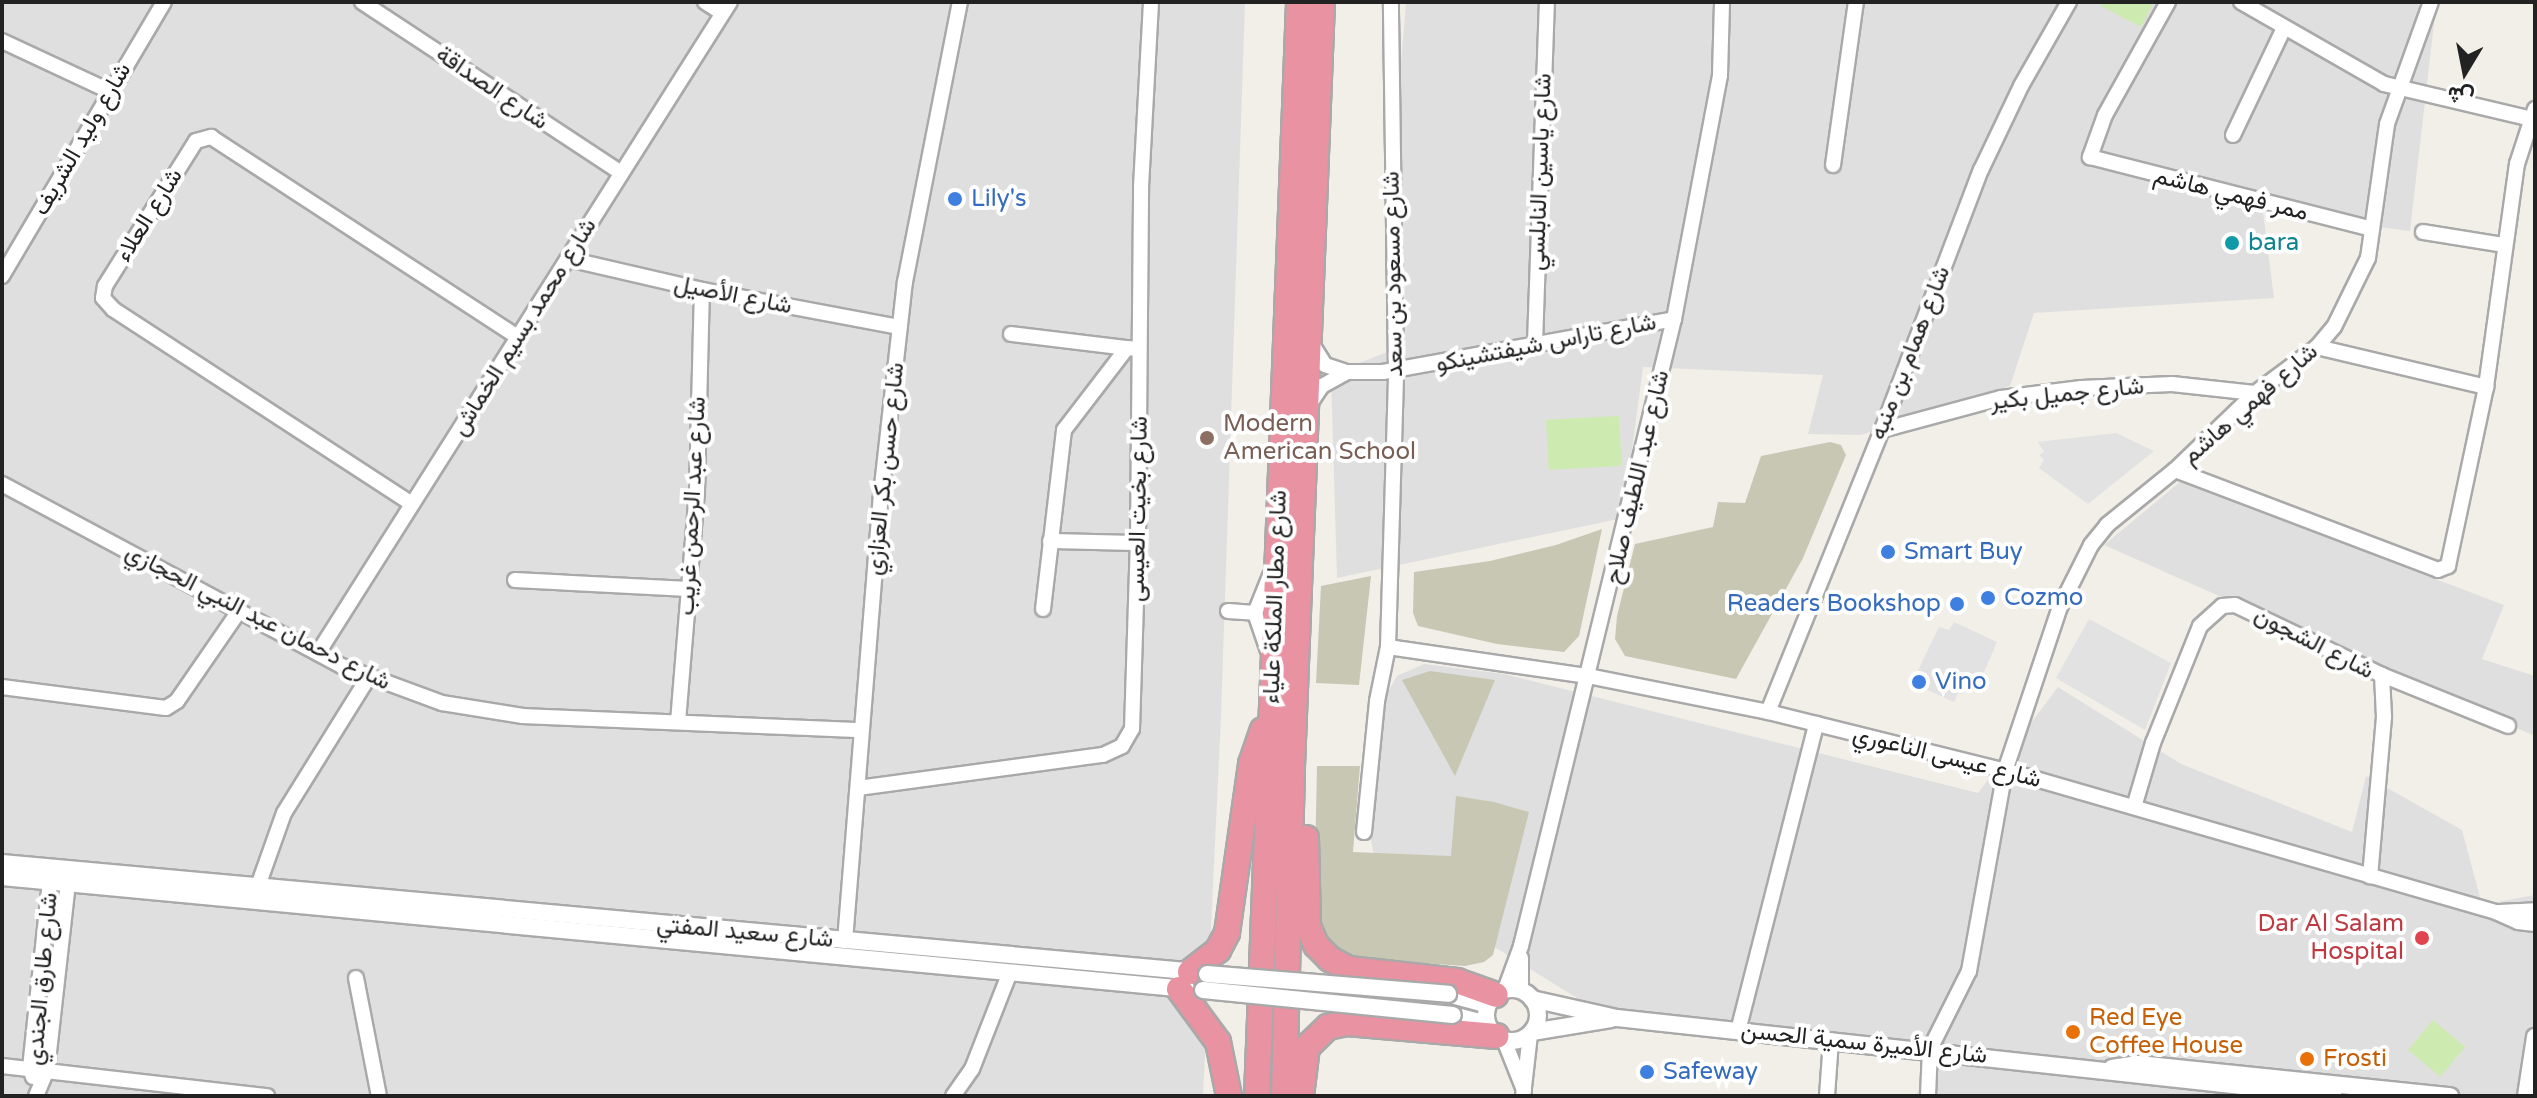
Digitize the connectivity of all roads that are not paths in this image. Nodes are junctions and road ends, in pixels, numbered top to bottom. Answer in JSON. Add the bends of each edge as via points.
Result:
{"nodes":[{"id":1,"x":164,"y":2,"type":"edge"},
{"id":2,"x":362,"y":2,"type":"edge"},
{"id":3,"x":705,"y":2,"type":"edge"},
{"id":4,"x":960,"y":2,"type":"edge"},
{"id":5,"x":1151,"y":2,"type":"edge"},
{"id":6,"x":1299,"y":2,"type":"edge"},
{"id":7,"x":1322,"y":2,"type":"edge"},
{"id":8,"x":1391,"y":2,"type":"edge"},
{"id":9,"x":1547,"y":2,"type":"edge"},
{"id":10,"x":1722,"y":2,"type":"edge"},
{"id":11,"x":1856,"y":2,"type":"edge"},
{"id":12,"x":2168,"y":2,"type":"edge"},
{"id":13,"x":2241,"y":2,"type":"edge"},
{"id":14,"x":2431,"y":2,"type":"edge"},
{"id":15,"x":2064,"y":3,"type":"edge"},
{"id":16,"x":726,"y":8,"type":"edge"},
{"id":17,"x":2284,"y":28,"type":"junction"},
{"id":18,"x":2,"y":41,"type":"edge"},
{"id":19,"x":2397,"y":89,"type":"junction"},
{"id":20,"x":109,"y":91,"type":"junction"},
{"id":21,"x":2533,"y":114,"type":"edge"},
{"id":22,"x":2233,"y":135,"type":"dead end"},
{"id":23,"x":1833,"y":165,"type":"dead end"},
{"id":24,"x":621,"y":173,"type":"junction"},
{"id":25,"x":2372,"y":229,"type":"junction"},
{"id":26,"x":2423,"y":232,"type":"dead end"},
{"id":27,"x":2504,"y":245,"type":"junction"},
{"id":28,"x":568,"y":259,"type":"junction"},
{"id":29,"x":2,"y":276,"type":"edge"},
{"id":30,"x":702,"y":290,"type":"junction"},
{"id":31,"x":1674,"y":319,"type":"junction"},
{"id":32,"x":900,"y":327,"type":"junction"},
{"id":33,"x":1011,"y":334,"type":"dead end"},
{"id":34,"x":516,"y":336,"type":"junction"},
{"id":35,"x":1310,"y":341,"type":"junction"},
{"id":36,"x":1535,"y":343,"type":"junction"},
{"id":37,"x":2317,"y":347,"type":"junction"},
{"id":38,"x":1133,"y":348,"type":"junction"},
{"id":39,"x":1396,"y":370,"type":"junction"},
{"id":40,"x":1347,"y":372,"type":"junction"},
{"id":41,"x":2486,"y":387,"type":"junction"},
{"id":42,"x":2255,"y":393,"type":"junction"},
{"id":43,"x":1308,"y":407,"type":"junction"},
{"id":44,"x":1882,"y":430,"type":"junction"},
{"id":45,"x":2175,"y":470,"type":"junction"},
{"id":46,"x":2,"y":484,"type":"edge"},
{"id":47,"x":412,"y":504,"type":"junction"},
{"id":48,"x":1050,"y":541,"type":"junction"},
{"id":49,"x":1138,"y":543,"type":"junction"},
{"id":50,"x":1276,"y":561,"type":"junction"},
{"id":51,"x":515,"y":580,"type":"dead end"},
{"id":52,"x":689,"y":589,"type":"junction"},
{"id":53,"x":1043,"y":609,"type":"dead end"},
{"id":54,"x":239,"y":611,"type":"junction"},
{"id":55,"x":1228,"y":611,"type":"dead end"},
{"id":56,"x":1255,"y":613,"type":"junction"},
{"id":57,"x":1388,"y":647,"type":"junction"},
{"id":58,"x":318,"y":653,"type":"junction"},
{"id":59,"x":1272,"y":667,"type":"junction"},
{"id":60,"x":2382,"y":675,"type":"junction"},
{"id":61,"x":1588,"y":676,"type":"junction"},
{"id":62,"x":368,"y":678,"type":"junction"},
{"id":63,"x":2,"y":687,"type":"edge"},
{"id":64,"x":1283,"y":709,"type":"junction"},
{"id":65,"x":1768,"y":712,"type":"junction"},
{"id":66,"x":678,"y":722,"type":"junction"},
{"id":67,"x":1816,"y":724,"type":"junction"},
{"id":68,"x":2508,"y":726,"type":"dead end"},
{"id":69,"x":861,"y":730,"type":"junction"},
{"id":70,"x":2005,"y":771,"type":"junction"},
{"id":71,"x":858,"y":788,"type":"junction"},
{"id":72,"x":2134,"y":807,"type":"junction"},
{"id":73,"x":1364,"y":832,"type":"dead end"},
{"id":74,"x":2,"y":863,"type":"edge"},
{"id":75,"x":60,"y":876,"type":"junction"},
{"id":76,"x":2370,"y":876,"type":"junction"},
{"id":77,"x":2,"y":877,"type":"edge"},
{"id":78,"x":258,"y":886,"type":"junction"},
{"id":79,"x":2535,"y":910,"type":"edge"},
{"id":80,"x":2496,"y":912,"type":"junction"},
{"id":81,"x":2535,"y":924,"type":"edge"},
{"id":82,"x":845,"y":941,"type":"junction"},
{"id":83,"x":44,"y":952,"type":"junction"},
{"id":84,"x":60,"y":954,"type":"junction"},
{"id":85,"x":1010,"y":972,"type":"junction"},
{"id":86,"x":356,"y":978,"type":"dead end"},
{"id":87,"x":1195,"y":981,"type":"junction"},
{"id":88,"x":1508,"y":996,"type":"junction"},
{"id":89,"x":1617,"y":1018,"type":"junction"},
{"id":90,"x":1738,"y":1031,"type":"junction"},
{"id":91,"x":1496,"y":1034,"type":"junction"},
{"id":92,"x":1531,"y":1034,"type":"junction"},
{"id":93,"x":2535,"y":1037,"type":"edge"},
{"id":94,"x":1831,"y":1040,"type":"junction"},
{"id":95,"x":1930,"y":1049,"type":"junction"},
{"id":96,"x":2,"y":1066,"type":"edge"},
{"id":97,"x":30,"y":1068,"type":"junction"},
{"id":98,"x":972,"y":1069,"type":"junction"},
{"id":99,"x":47,"y":1070,"type":"junction"},
{"id":100,"x":2248,"y":1087,"type":"edge"},
{"id":101,"x":37,"y":1092,"type":"edge"},
{"id":102,"x":1524,"y":1093,"type":"edge"},
{"id":103,"x":267,"y":1096,"type":"edge"},
{"id":104,"x":379,"y":1096,"type":"edge"},
{"id":105,"x":953,"y":1096,"type":"edge"},
{"id":106,"x":966,"y":1096,"type":"edge"},
{"id":107,"x":1229,"y":1096,"type":"edge"},
{"id":108,"x":1257,"y":1096,"type":"edge"},
{"id":109,"x":1284,"y":1096,"type":"edge"},
{"id":110,"x":1301,"y":1096,"type":"edge"},
{"id":111,"x":1827,"y":1096,"type":"edge"},
{"id":112,"x":1928,"y":1096,"type":"edge"},
{"id":113,"x":2334,"y":1096,"type":"edge"},
{"id":114,"x":2450,"y":1096,"type":"edge"},
{"id":115,"x":2526,"y":1096,"type":"edge"}],
"edges":[{"from":1,"to":20,"type":"street","name":"شارع وليد الشريف"},
{"from":2,"to":24,"type":"street","name":"شارع الصداقة"},
{"from":3,"to":16,"type":"street"},
{"from":4,"to":32,"type":"street","name":"شارع حسن بكر العزازي"},
{"from":5,"to":38,"type":"street","name":"شارع بخيت العيسى"},
{"from":6,"to":50,"type":"highway","name":"شارع مطار الملكة علياء"},
{"from":7,"to":35,"type":"highway","name":"شارع مطار الملكة علياء"},
{"from":8,"to":39,"type":"street","name":"شارع مسعود بن سعد"},
{"from":9,"to":36,"type":"street","name":"شارع ياسين النابلسي"},
{"from":10,"to":31,"type":"street","name":"شارع عبد اللطيف صلاح","via":[[1720,75]]},
{"from":11,"to":23,"type":"street"},
{"from":12,"to":25,"type":"street","name":"ممر فهمي هاشم","via":[[2105,115],[2090,157]]},
{"from":13,"to":17,"type":"street"},
{"from":14,"to":19,"type":"street","name":"شارع فهمي هاشم"},
{"from":15,"to":44,"type":"street","name":"شارع همام بن منبه","via":[[1991,146]]},
{"from":16,"to":24,"type":"street","name":"شارع محمد بسيم الخماش"},
{"from":17,"to":19,"type":"street"},
{"from":17,"to":22,"type":"street"},
{"from":18,"to":20,"type":"street"},
{"from":19,"to":21,"type":"street"},
{"from":19,"to":25,"type":"street","name":"شارع فهمي هاشم"},
{"from":20,"to":29,"type":"street","name":"شارع وليد الشريف"},
{"from":21,"to":27,"type":"street","via":[[2517,164]]},
{"from":24,"to":28,"type":"street","name":"شارع محمد بسيم الخماش"},
{"from":25,"to":37,"type":"street","name":"شارع فهمي هاشم","via":[[2358,283]]},
{"from":26,"to":27,"type":"street"},
{"from":27,"to":41,"type":"street"},
{"from":28,"to":30,"type":"street","name":"شارع الأصيل"},
{"from":28,"to":34,"type":"street","name":"شارع محمد بسيم الخماش"},
{"from":30,"to":32,"type":"street","name":"شارع الأصيل"},
{"from":30,"to":52,"type":"street","name":"شارع عبد الرحمن غريب"},
{"from":31,"to":36,"type":"street","name":"شارع تاراس شيفتشينكو"},
{"from":31,"to":61,"type":"street","name":"شارع عبد اللطيف صلاح"},
{"from":32,"to":69,"type":"street","name":"شارع حسن بكر العزازي"},
{"from":33,"to":38,"type":"street"},
{"from":34,"to":47,"type":"street","name":"شارع محمد بسيم الخماش"},
{"from":34,"to":47,"type":"street","name":"شارع العلاء","via":[[208,136],[196,141],[105,286],[103,298],[113,309]]},
{"from":35,"to":40,"type":"street","name":"شارع تاراس شيفتشينكو","via":[[1325,365]]},
{"from":35,"to":43,"type":"highway","name":"شارع مطار الملكة علياء"},
{"from":36,"to":39,"type":"street","name":"شارع تاراس شيفتشينكو"},
{"from":37,"to":41,"type":"street"},
{"from":37,"to":42,"type":"street","name":"شارع فهمي هاشم"},
{"from":38,"to":48,"type":"street","via":[[1065,427]]},
{"from":38,"to":49,"type":"street","name":"شارع بخيت العيسى"},
{"from":39,"to":40,"type":"street","name":"شارع تاراس شيفتشينكو"},
{"from":39,"to":57,"type":"street","name":"شارع مسعود بن سعد"},
{"from":40,"to":43,"type":"street","via":[[1322,386]]},
{"from":41,"to":45,"type":"street","via":[[2452,559],[2444,569]]},
{"from":42,"to":44,"type":"street","name":"شارع جميل بكير","via":[[2172,384],[2081,388],[2001,398]]},
{"from":42,"to":45,"type":"street","name":"شارع فهمي هاشم"},
{"from":43,"to":64,"type":"highway","name":"شارع مطار الملكة علياء"},
{"from":44,"to":65,"type":"street","name":"شارع همام بن منبه"},
{"from":45,"to":70,"type":"street","name":"شارع فهمي هاشم","via":[[2128,505],[2091,545],[2052,623]]},
{"from":46,"to":54,"type":"street","name":"شارع دحمان عبد النبي الحجازي"},
{"from":47,"to":58,"type":"street","name":"شارع محمد بسيم الخماش"},
{"from":48,"to":49,"type":"street"},
{"from":48,"to":53,"type":"street"},
{"from":49,"to":71,"type":"street","name":"شارع بخيت العيسى","via":[[1134,719],[1122,746],[1103,755]]},
{"from":50,"to":56,"type":"street"},
{"from":50,"to":59,"type":"highway","name":"شارع مطار الملكة علياء"},
{"from":51,"to":52,"type":"street"},
{"from":52,"to":66,"type":"street","name":"شارع عبد الرحمن غريب"},
{"from":54,"to":58,"type":"street","name":"شارع دحمان عبد النبي الحجازي"},
{"from":54,"to":63,"type":"street","via":[[177,701],[166,708]]},
{"from":55,"to":56,"type":"street"},
{"from":56,"to":59,"type":"street"},
{"from":57,"to":61,"type":"street","name":"شارع عيسى الناعوري"},
{"from":57,"to":73,"type":"street","name":"شارع مسعود بن سعد"},
{"from":58,"to":62,"type":"street","name":"شارع دحمان عبد النبي الحجازي"},
{"from":59,"to":64,"type":"highway","name":"شارع مطار الملكة علياء"},
{"from":60,"to":68,"type":"street"},
{"from":60,"to":72,"type":"street","name":"شارع الشجون","via":[[2248,608],[2222,606],[2200,626],[2182,666]]},
{"from":60,"to":76,"type":"street","name":"شارع الشجون","via":[[2384,717]]},
{"from":61,"to":65,"type":"street","name":"شارع عيسى الناعوري"},
{"from":61,"to":88,"type":"street","name":"شارع عبد اللطيف صلاح"},
{"from":62,"to":66,"type":"street","name":"شارع دحمان عبد النبي الحجازي","via":[[442,703],[497,713]]},
{"from":62,"to":78,"type":"street","via":[[284,813]]},
{"from":64,"to":87,"type":"highway","via":[[1251,764],[1227,933]]},
{"from":64,"to":88,"type":"highway","via":[[1306,757],[1307,917],[1316,945],[1349,969],[1457,981]]},
{"from":64,"to":108,"type":"highway","name":"شارع مطار الملكة علياء"},
{"from":64,"to":109,"type":"highway","name":"شارع مطار الملكة علياء"},
{"from":65,"to":67,"type":"street","name":"شارع عيسى الناعوري"},
{"from":66,"to":69,"type":"street","name":"شارع دحمان عبد النبي الحجازي"},
{"from":67,"to":70,"type":"street","name":"شارع عيسى الناعوري"},
{"from":67,"to":90,"type":"street"},
{"from":69,"to":71,"type":"street","name":"شارع حسن بكر العزازي"},
{"from":70,"to":72,"type":"street","name":"شارع عيسى الناعوري"},
{"from":70,"to":95,"type":"street","name":"شارع فهمي هاشم","via":[[1969,971]]},
{"from":71,"to":82,"type":"street","name":"شارع حسن بكر العزازي"},
{"from":72,"to":76,"type":"street","name":"شارع عيسى الناعوري"},
{"from":74,"to":75,"type":"street","name":"شارع سعيد المفتي"},
{"from":75,"to":77,"type":"street","name":"شارع سعيد المفتي"},
{"from":75,"to":78,"type":"street","name":"شارع سعيد المفتي"},
{"from":75,"to":83,"type":"street","name":"شارع طارق الجندي"},
{"from":75,"to":84,"type":"street","name":"شارع طارق الجندي"},
{"from":75,"to":85,"type":"street","name":"شارع سعيد المفتي"},
{"from":76,"to":80,"type":"street","name":"شارع عيسى الناعوري"},
{"from":78,"to":82,"type":"street","name":"شارع سعيد المفتي"},
{"from":79,"to":80,"type":"street","name":"شارع عيسى الناعوري"},
{"from":80,"to":81,"type":"street","name":"شارع عيسى الناعوري"},
{"from":82,"to":87,"type":"street","name":"شارع سعيد المفتي"},
{"from":83,"to":84,"type":"street"},
{"from":83,"to":97,"type":"street","name":"شارع طارق الجندي"},
{"from":84,"to":99,"type":"street","name":"شارع طارق الجندي"},
{"from":85,"to":87,"type":"street","name":"شارع سعيد المفتي"},
{"from":85,"to":98,"type":"street"},
{"from":86,"to":104,"type":"street"},
{"from":87,"to":88,"type":"street","name":"شارع سعيد المفتي","bridge":true},
{"from":87,"to":91,"type":"street","name":"شارع سعيد المفتي","bridge":true,"via":[[1453,1015]]},
{"from":87,"to":107,"type":"highway","via":[[1218,1042]]},
{"from":88,"to":89,"type":"street","name":"شارع الأميرة سمية الحسن"},
{"from":88,"to":91,"type":"street"},
{"from":88,"to":92,"type":"street","via":[[1538,1015]]},
{"from":89,"to":90,"type":"street","name":"شارع الأميرة سمية الحسن"},
{"from":89,"to":92,"type":"street","name":"شارع الأميرة سمية الحسن"},
{"from":90,"to":94,"type":"street","name":"شارع الأميرة سمية الحسن"},
{"from":91,"to":92,"type":"street","name":"شارع الأميرة سمية الحسن","via":[[1513,1041]]},
{"from":91,"to":102,"type":"street"},
{"from":91,"to":110,"type":"highway","via":[[1347,1023],[1328,1027],[1307,1047]]},
{"from":92,"to":102,"type":"street"},
{"from":93,"to":115,"type":"street"},
{"from":94,"to":95,"type":"street","name":"شارع الأميرة سمية الحسن"},
{"from":94,"to":111,"type":"street"},
{"from":95,"to":100,"type":"street","name":"شارع الأميرة سمية الحسن","via":[[2111,1069],[2131,1064]]},
{"from":95,"to":112,"type":"street"},
{"from":96,"to":97,"type":"street"},
{"from":97,"to":99,"type":"street"},
{"from":97,"to":101,"type":"street","name":"شارع طارق الجندي"},
{"from":98,"to":105,"type":"street"},
{"from":98,"to":106,"type":"street"},
{"from":99,"to":101,"type":"street","name":"شارع طارق الجندي"},
{"from":99,"to":103,"type":"street"},
{"from":100,"to":113,"type":"street","name":"شارع الأميرة سمية الحسن"},
{"from":100,"to":114,"type":"street","name":"شارع الأميرة سمية الحسن"}]}
